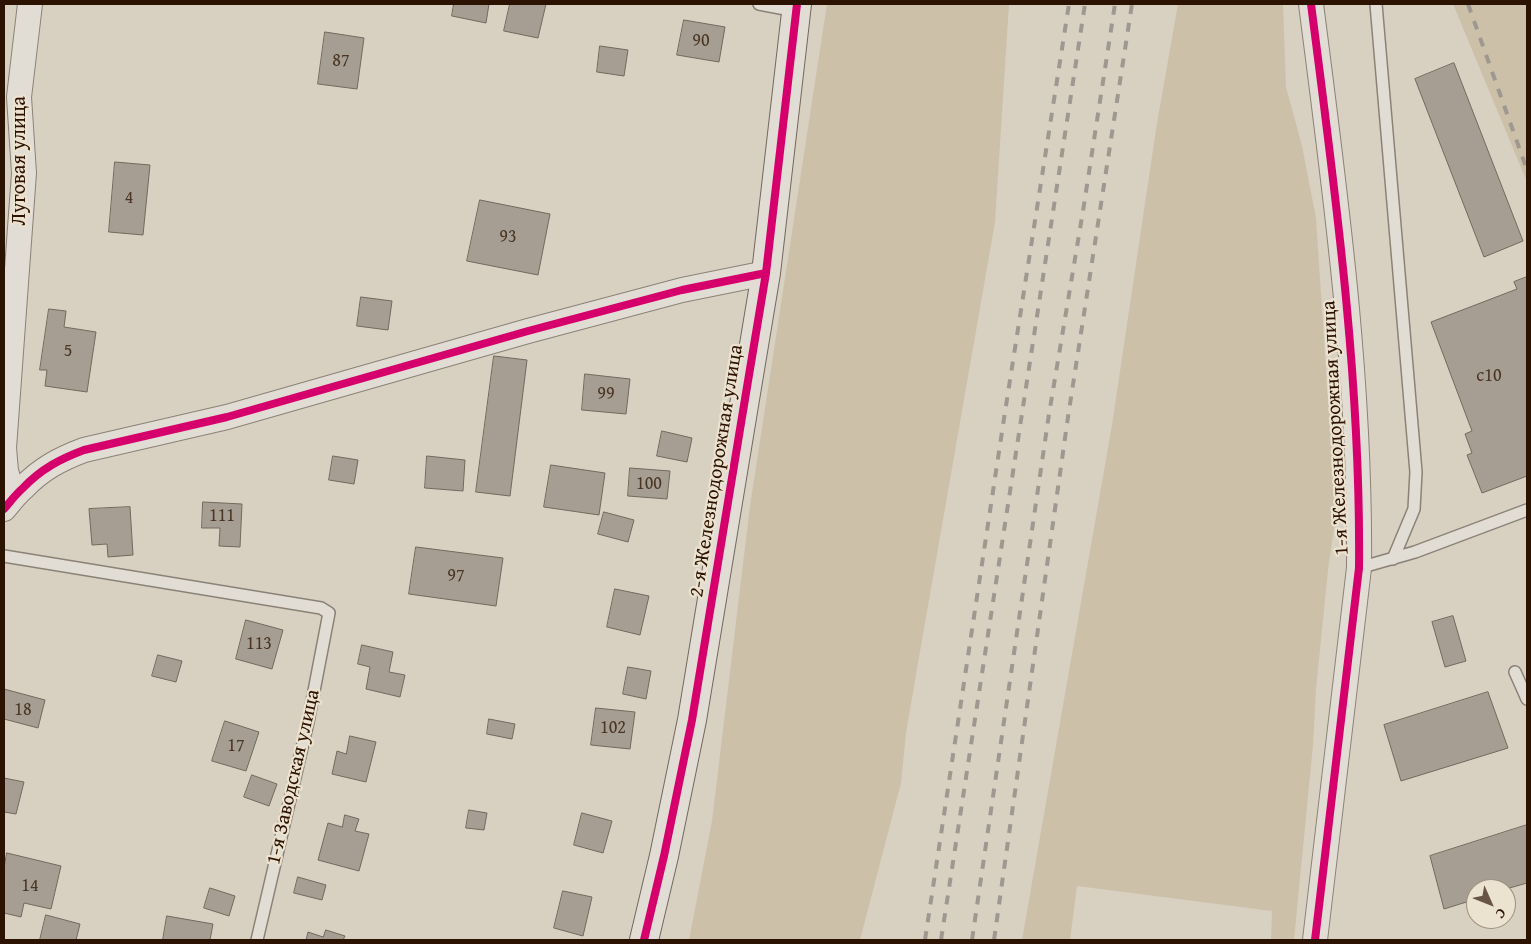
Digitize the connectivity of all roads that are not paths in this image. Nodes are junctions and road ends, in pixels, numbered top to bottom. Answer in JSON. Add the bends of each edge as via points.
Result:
{"nodes":[{"id":1,"x":30,"y":4,"type":"edge"},
{"id":2,"x":758,"y":4,"type":"edge"},
{"id":3,"x":1312,"y":4,"type":"edge"},
{"id":4,"x":1376,"y":4,"type":"edge"},
{"id":5,"x":797,"y":7,"type":"edge"},
{"id":6,"x":766,"y":273,"type":"junction"},
{"id":7,"x":9,"y":503,"type":"edge"},
{"id":8,"x":1527,"y":510,"type":"edge"},
{"id":9,"x":4,"y":556,"type":"edge"},
{"id":10,"x":1393,"y":559,"type":"junction"},
{"id":11,"x":1358,"y":568,"type":"junction"},
{"id":12,"x":1515,"y":672,"type":"dead end"},
{"id":13,"x":1527,"y":699,"type":"edge"},
{"id":14,"x":257,"y":940,"type":"edge"},
{"id":15,"x":644,"y":940,"type":"edge"},
{"id":16,"x":1315,"y":940,"type":"edge"}],
"edges":[{"from":1,"to":7,"type":"street","name":"Луговая улица","via":[[19,97],[24,173],[4,448]]},
{"from":2,"to":5,"type":"lane"},
{"from":3,"to":11,"type":"street","name":"1-я Железнодорожная улица","via":[[1353,368]]},
{"from":4,"to":10,"type":"lane","via":[[1416,472],[1414,509]]},
{"from":5,"to":6,"type":"street","name":"2-я Железнодорожная улица"},
{"from":6,"to":7,"type":"street","via":[[682,290],[227,417],[84,450],[61,458],[41,472]]},
{"from":6,"to":15,"type":"street","name":"2-я Железнодорожная улица","via":[[692,720]]},
{"from":8,"to":10,"type":"lane"},
{"from":9,"to":14,"type":"lane","name":"1-я Заводская улица","via":[[321,608],[330,613]]},
{"from":10,"to":11,"type":"lane"},
{"from":11,"to":16,"type":"street","name":"1-я Железнодорожная улица"},
{"from":12,"to":13,"type":"lane"}]}
